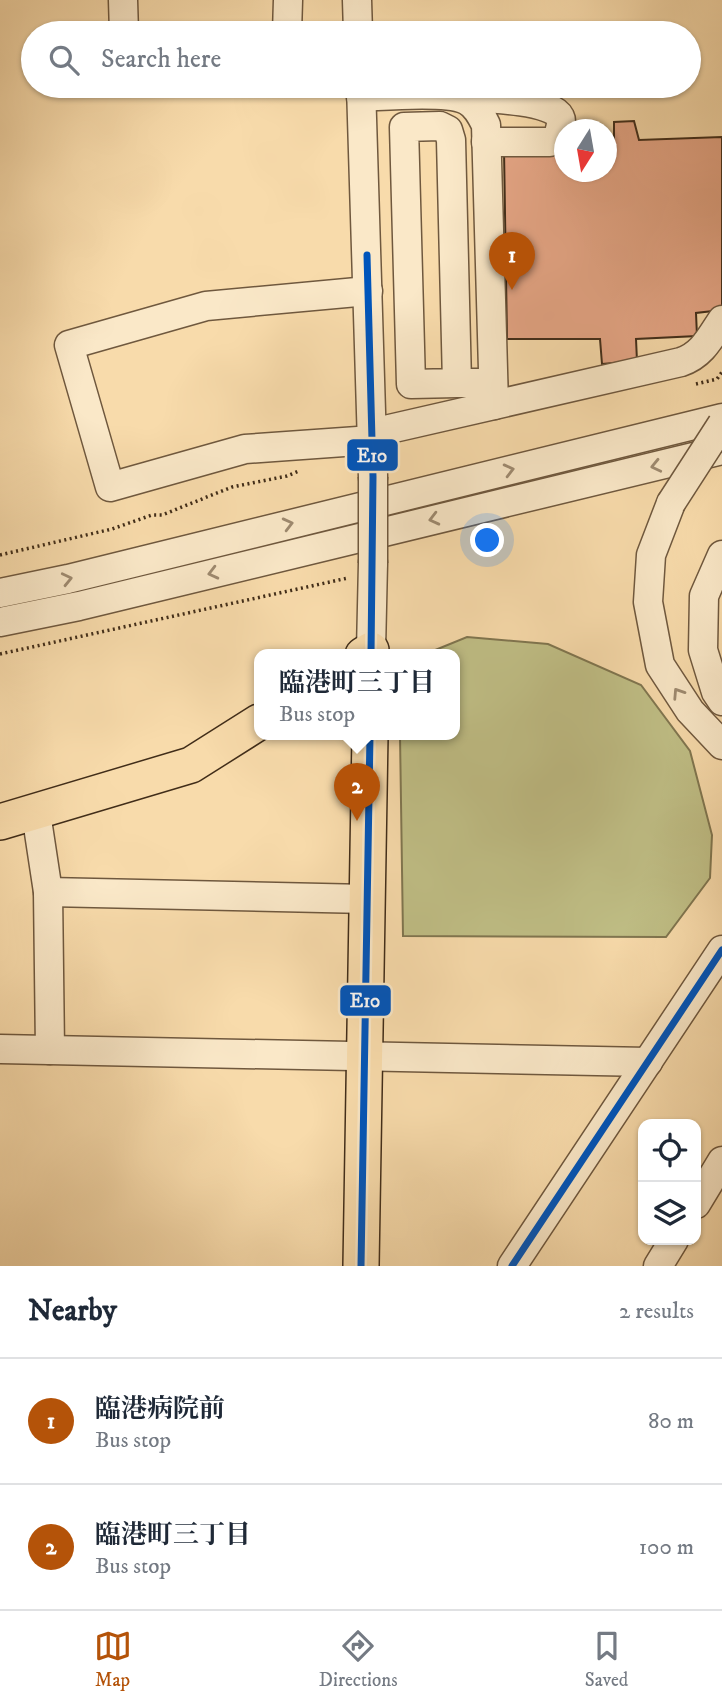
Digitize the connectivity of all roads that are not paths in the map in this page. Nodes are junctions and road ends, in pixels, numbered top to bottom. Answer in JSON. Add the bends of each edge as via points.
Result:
{"nodes":[{"id":1,"x":123,"y":0,"type":"edge"},
{"id":2,"x":288,"y":0,"type":"edge"},
{"id":3,"x":357,"y":0,"type":"edge"},
{"id":4,"x":124,"y":21,"type":"edge"},
{"id":5,"x":287,"y":21,"type":"edge"},
{"id":6,"x":358,"y":21,"type":"edge"},
{"id":7,"x":361,"y":98,"type":"edge"},
{"id":8,"x":457,"y":98,"type":"edge"},
{"id":9,"x":465,"y":98,"type":"edge"},
{"id":10,"x":486,"y":142,"type":"junction"},
{"id":11,"x":368,"y":291,"type":"junction"},
{"id":12,"x":722,"y":320,"type":"edge"},
{"id":13,"x":457,"y":383,"type":"junction"},
{"id":14,"x":493,"y":394,"type":"junction"},
{"id":15,"x":722,"y":421,"type":"edge"},
{"id":16,"x":372,"y":436,"type":"junction"},
{"id":17,"x":722,"y":450,"type":"edge"},
{"id":18,"x":722,"y":555,"type":"edge"},
{"id":19,"x":0,"y":593,"type":"edge"},
{"id":20,"x":0,"y":622,"type":"edge"},
{"id":21,"x":368,"y":649,"type":"edge"},
{"id":22,"x":722,"y":701,"type":"edge"},
{"id":23,"x":254,"y":725,"type":"edge"},
{"id":24,"x":370,"y":740,"type":"edge"},
{"id":25,"x":722,"y":745,"type":"edge"},
{"id":26,"x":36,"y":813,"type":"junction"},
{"id":27,"x":0,"y":822,"type":"edge"},
{"id":28,"x":48,"y":892,"type":"junction"},
{"id":29,"x":367,"y":899,"type":"junction"},
{"id":30,"x":722,"y":950,"type":"edge"},
{"id":31,"x":0,"y":1049,"type":"edge"},
{"id":32,"x":50,"y":1050,"type":"junction"},
{"id":33,"x":364,"y":1055,"type":"junction"},
{"id":34,"x":648,"y":1062,"type":"junction"},
{"id":35,"x":722,"y":1161,"type":"edge"},
{"id":36,"x":701,"y":1196,"type":"edge"},
{"id":37,"x":671,"y":1245,"type":"edge"},
{"id":38,"x":361,"y":1266,"type":"edge"},
{"id":39,"x":512,"y":1266,"type":"edge"},
{"id":40,"x":658,"y":1266,"type":"edge"}],
"edges":[{"from":1,"to":4,"type":"street"},
{"from":2,"to":5,"type":"street"},
{"from":3,"to":6,"type":"street"},
{"from":7,"to":11,"type":"street"},
{"from":8,"to":10,"type":"street","via":[[480,111]]},
{"from":9,"to":10,"type":"street","via":[[552,107],[562,121],[558,138],[550,142]]},
{"from":10,"to":14,"type":"street"},
{"from":11,"to":16,"type":"street"},
{"from":11,"to":16,"type":"street","via":[[206,306],[69,345],[110,487],[245,449]]},
{"from":12,"to":14,"type":"street","via":[[693,358]]},
{"from":13,"to":13,"type":"street","via":[[451,140],[448,130],[440,126],[404,127],[411,384]]},
{"from":13,"to":14,"type":"street"},
{"from":14,"to":16,"type":"street"},
{"from":19,"to":15,"type":"street","one_way":true},
{"from":25,"to":15,"type":"street","one_way":true,"bridge":true,"via":[[690,710],[660,665],[648,602],[651,555],[671,503]]},
{"from":16,"to":21,"type":"street","bridge":true,"via":[[373,477],[362,570]]},
{"from":17,"to":20,"type":"street","one_way":true},
{"from":18,"to":22,"type":"street","via":[[704,596],[703,650]]},
{"from":23,"to":26,"type":"main road","via":[[191,765]]},
{"from":24,"to":29,"type":"main road"},
{"from":26,"to":27,"type":"main road"},
{"from":26,"to":28,"type":"street"},
{"from":28,"to":29,"type":"street"},
{"from":28,"to":32,"type":"street"},
{"from":29,"to":33,"type":"main road"},
{"from":30,"to":34,"type":"street"},
{"from":31,"to":32,"type":"street"},
{"from":32,"to":33,"type":"street"},
{"from":33,"to":34,"type":"street"},
{"from":33,"to":38,"type":"main road"},
{"from":34,"to":39,"type":"street"},
{"from":35,"to":36,"type":"street"},
{"from":37,"to":40,"type":"street"}]}
